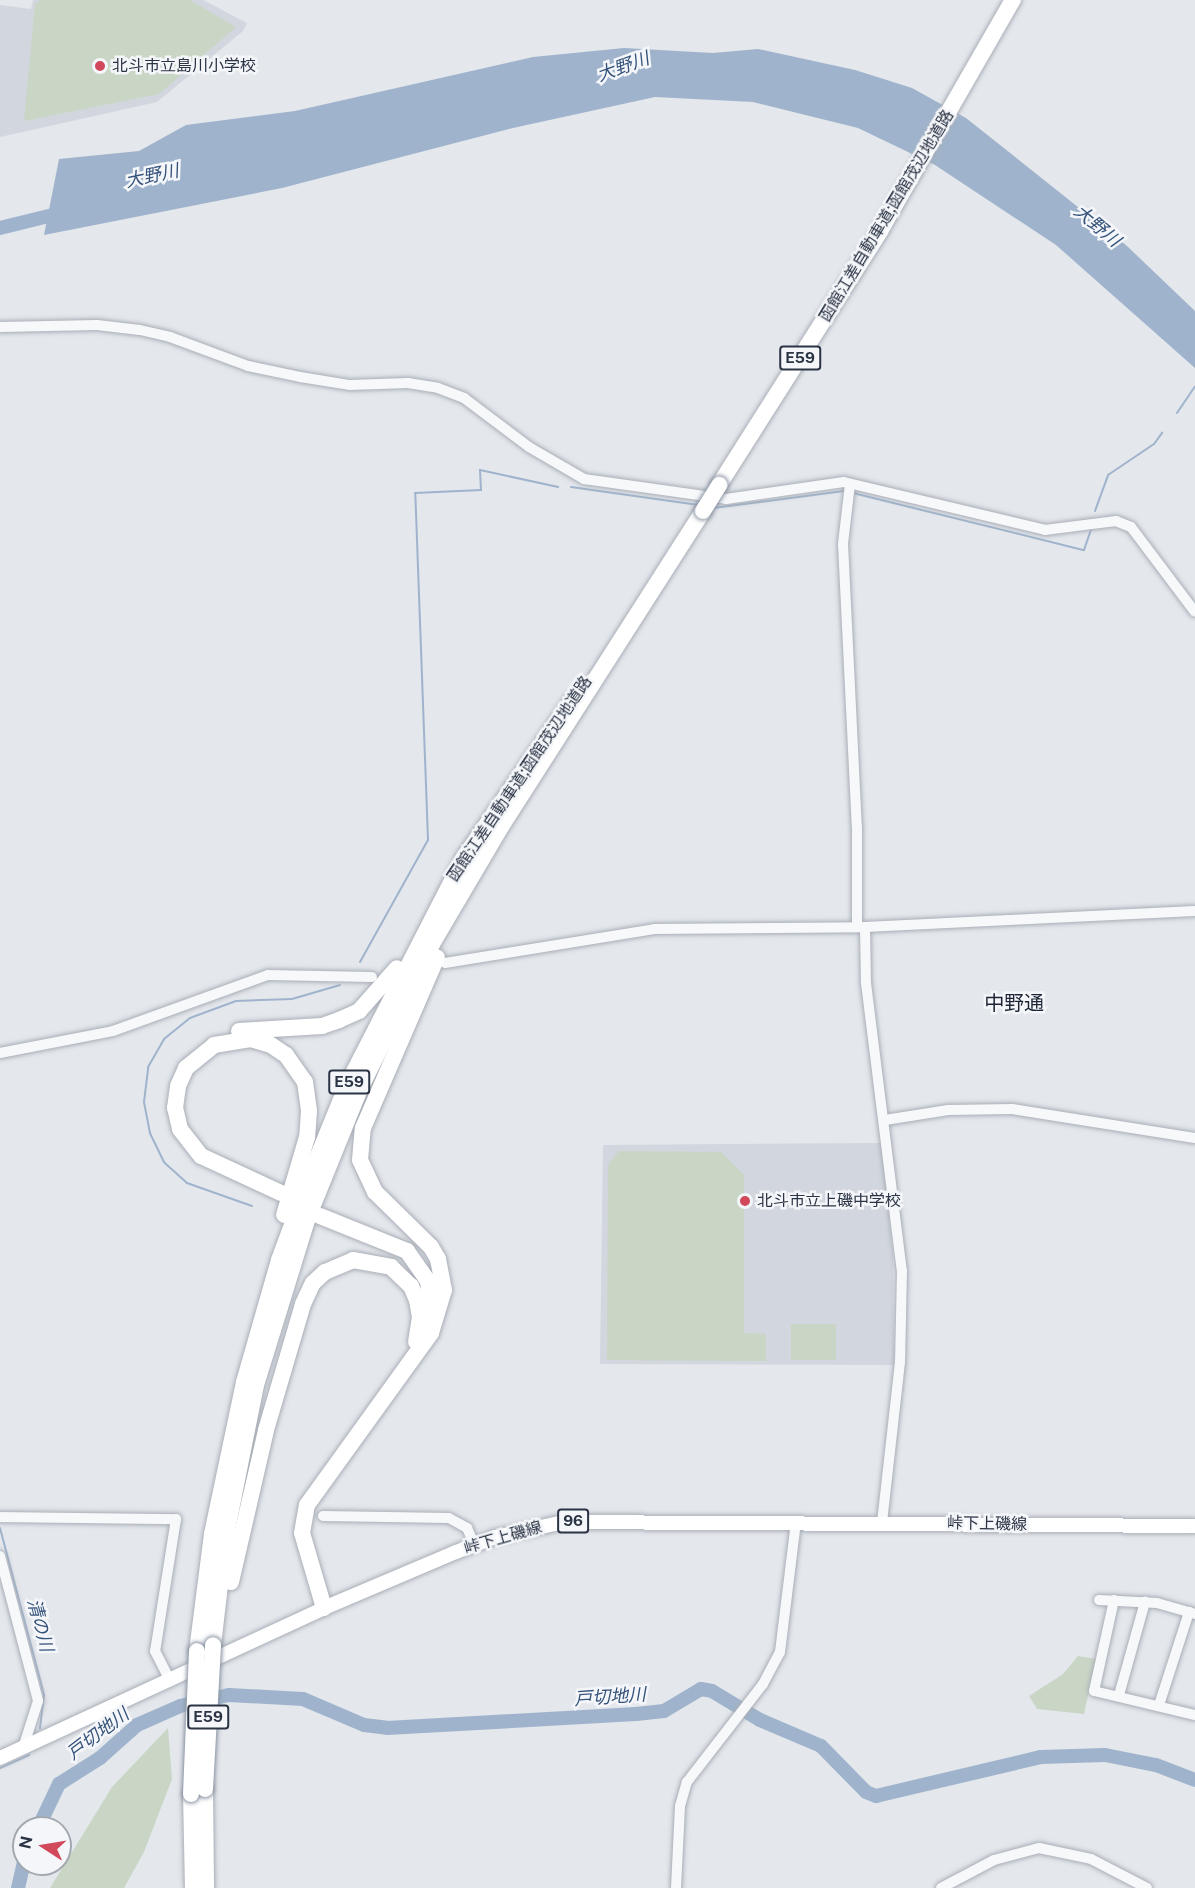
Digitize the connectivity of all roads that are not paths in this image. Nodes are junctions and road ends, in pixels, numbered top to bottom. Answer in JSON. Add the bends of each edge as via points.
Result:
{"nodes":[{"id":1,"x":1013,"y":0,"type":"edge"},
{"id":2,"x":0,"y":327,"type":"edge"},
{"id":3,"x":848,"y":489,"type":"junction"},
{"id":4,"x":659,"y":580,"type":"junction"},
{"id":5,"x":1195,"y":612,"type":"edge"},
{"id":6,"x":501,"y":827,"type":"junction"},
{"id":7,"x":1195,"y":911,"type":"edge"},
{"id":8,"x":861,"y":926,"type":"junction"},
{"id":9,"x":420,"y":937,"type":"junction"},
{"id":10,"x":445,"y":963,"type":"dead end"},
{"id":11,"x":372,"y":977,"type":"dead end"},
{"id":12,"x":0,"y":1053,"type":"edge"},
{"id":13,"x":885,"y":1120,"type":"junction"},
{"id":14,"x":1195,"y":1138,"type":"edge"},
{"id":15,"x":440,"y":1313,"type":"junction"},
{"id":16,"x":416,"y":1342,"type":"junction"},
{"id":17,"x":244,"y":1382,"type":"junction"},
{"id":18,"x":323,"y":1516,"type":"dead end"},
{"id":19,"x":0,"y":1517,"type":"edge"},
{"id":20,"x":796,"y":1521,"type":"junction"},
{"id":21,"x":882,"y":1523,"type":"junction"},
{"id":22,"x":1195,"y":1526,"type":"edge"},
{"id":23,"x":474,"y":1544,"type":"junction"},
{"id":24,"x":0,"y":1556,"type":"edge"},
{"id":25,"x":1099,"y":1600,"type":"dead end"},
{"id":26,"x":1114,"y":1600,"type":"junction"},
{"id":27,"x":1145,"y":1602,"type":"junction"},
{"id":28,"x":324,"y":1608,"type":"junction"},
{"id":29,"x":1192,"y":1613,"type":"edge"},
{"id":30,"x":210,"y":1646,"type":"junction"},
{"id":31,"x":169,"y":1679,"type":"junction"},
{"id":32,"x":1119,"y":1695,"type":"junction"},
{"id":33,"x":1159,"y":1705,"type":"junction"},
{"id":34,"x":1195,"y":1715,"type":"edge"},
{"id":35,"x":23,"y":1748,"type":"junction"},
{"id":36,"x":0,"y":1758,"type":"edge"},
{"id":37,"x":198,"y":1791,"type":"junction"},
{"id":38,"x":193,"y":1888,"type":"edge"},
{"id":39,"x":206,"y":1888,"type":"edge"},
{"id":40,"x":676,"y":1888,"type":"edge"},
{"id":41,"x":941,"y":1888,"type":"edge"},
{"id":42,"x":1147,"y":1888,"type":"edge"}],
"edges":[{"from":1,"to":4,"type":"highway","name":"函館江差自動車道;函館茂辺地道路","number":"E59","bridge":true,"via":[[880,231]]},
{"from":2,"to":3,"type":"street","via":[[97,325],[132,329],[170,337],[239,364],[300,377],[350,385],[408,383],[438,388],[465,398],[537,452],[584,479],[726,498],[820,484]]},
{"from":3,"to":5,"type":"street","via":[[1045,530],[1101,521],[1123,523],[1142,540]]},
{"from":3,"to":8,"type":"street","via":[[844,602]]},
{"from":4,"to":6,"type":"highway","name":"函館江差自動車道;函館茂辺地道路","number":"E59"},
{"from":4,"to":9,"type":"highway","name":"函館江差自動車道;函館茂辺地道路","number":"E59","via":[[469,850]]},
{"from":6,"to":15,"type":"highway","via":[[440,949],[373,1103],[360,1146],[368,1182],[386,1204],[418,1230],[438,1259],[444,1290]]},
{"from":6,"to":30,"type":"highway","name":"函館江差自動車道;函館茂辺地道路","number":"E59","via":[[412,983],[359,1091],[307,1220],[274,1319],[240,1455]]},
{"from":7,"to":8,"type":"street"},
{"from":8,"to":10,"type":"street","via":[[654,929]]},
{"from":8,"to":13,"type":"street"},
{"from":9,"to":17,"type":"highway","name":"函館江差自動車道;函館茂辺地道路","number":"E59","via":[[347,1085],[311,1173],[279,1260]]},
{"from":9,"to":17,"type":"highway","via":[[359,1011],[322,1026],[226,1032],[190,1051],[177,1067],[167,1108],[178,1144],[209,1171],[279,1197],[209,1161],[180,1129],[175,1108],[178,1086],[186,1068],[214,1045],[251,1039],[271,1045],[297,1067],[309,1098],[307,1137],[273,1253]]},
{"from":11,"to":12,"type":"street","via":[[268,975],[113,1031]]},
{"from":13,"to":14,"type":"street","via":[[948,1110],[1012,1109]]},
{"from":13,"to":21,"type":"street","via":[[902,1281],[900,1372]]},
{"from":15,"to":16,"type":"highway","via":[[438,1286],[417,1247],[397,1236],[322,1212],[407,1251],[420,1266],[428,1281],[431,1306]]},
{"from":15,"to":28,"type":"highway","via":[[419,1352],[307,1505],[302,1533]]},
{"from":16,"to":28,"type":"highway","via":[[318,1471],[297,1508],[295,1542],[300,1562],[313,1594]]},
{"from":16,"to":30,"type":"highway","via":[[420,1317],[417,1300],[411,1286],[391,1266],[353,1260],[325,1272],[313,1283],[303,1304]]},
{"from":17,"to":30,"type":"highway","name":"函館江差自動車道;函館茂辺地道路","number":"E59","via":[[212,1534]]},
{"from":18,"to":23,"type":"street","via":[[449,1518],[467,1527]]},
{"from":19,"to":31,"type":"street","via":[[176,1519],[155,1651]]},
{"from":20,"to":21,"type":"main road","name":"峠下上磯線","number":"96"},
{"from":20,"to":23,"type":"main road","name":"峠下上磯線","number":"96","via":[[564,1522]]},
{"from":20,"to":40,"type":"street","via":[[777,1661],[701,1762],[681,1798]]},
{"from":21,"to":22,"type":"main road","name":"峠下上磯線","number":"96"},
{"from":23,"to":28,"type":"main road","name":"峠下上磯線","number":"96"},
{"from":24,"to":35,"type":"street","via":[[38,1701]]},
{"from":25,"to":26,"type":"street"},
{"from":26,"to":27,"type":"street"},
{"from":26,"to":32,"type":"street","via":[[1094,1691]]},
{"from":27,"to":29,"type":"street"},
{"from":27,"to":32,"type":"street"},
{"from":28,"to":31,"type":"main road","name":"峠下上磯線","number":"96"},
{"from":29,"to":33,"type":"street"},
{"from":30,"to":37,"type":"highway","name":"函館江差自動車道;函館茂辺地道路","number":"E59","bridge":true},
{"from":30,"to":37,"type":"highway","name":"函館江差自動車道;函館茂辺地道路","number":"E59","bridge":true,"via":[[206,1744]]},
{"from":31,"to":35,"type":"main road","name":"峠下上磯線","number":"96"},
{"from":32,"to":33,"type":"street"},
{"from":33,"to":34,"type":"street"},
{"from":35,"to":36,"type":"main road","name":"峠下上磯線","number":"96"},
{"from":37,"to":38,"type":"highway","name":"函館江差自動車道;函館茂辺地道路","number":"E59"},
{"from":37,"to":39,"type":"highway","name":"函館江差自動車道;函館茂辺地道路","number":"E59"},
{"from":41,"to":42,"type":"street","via":[[994,1860],[1039,1848],[1091,1859]]}]}
